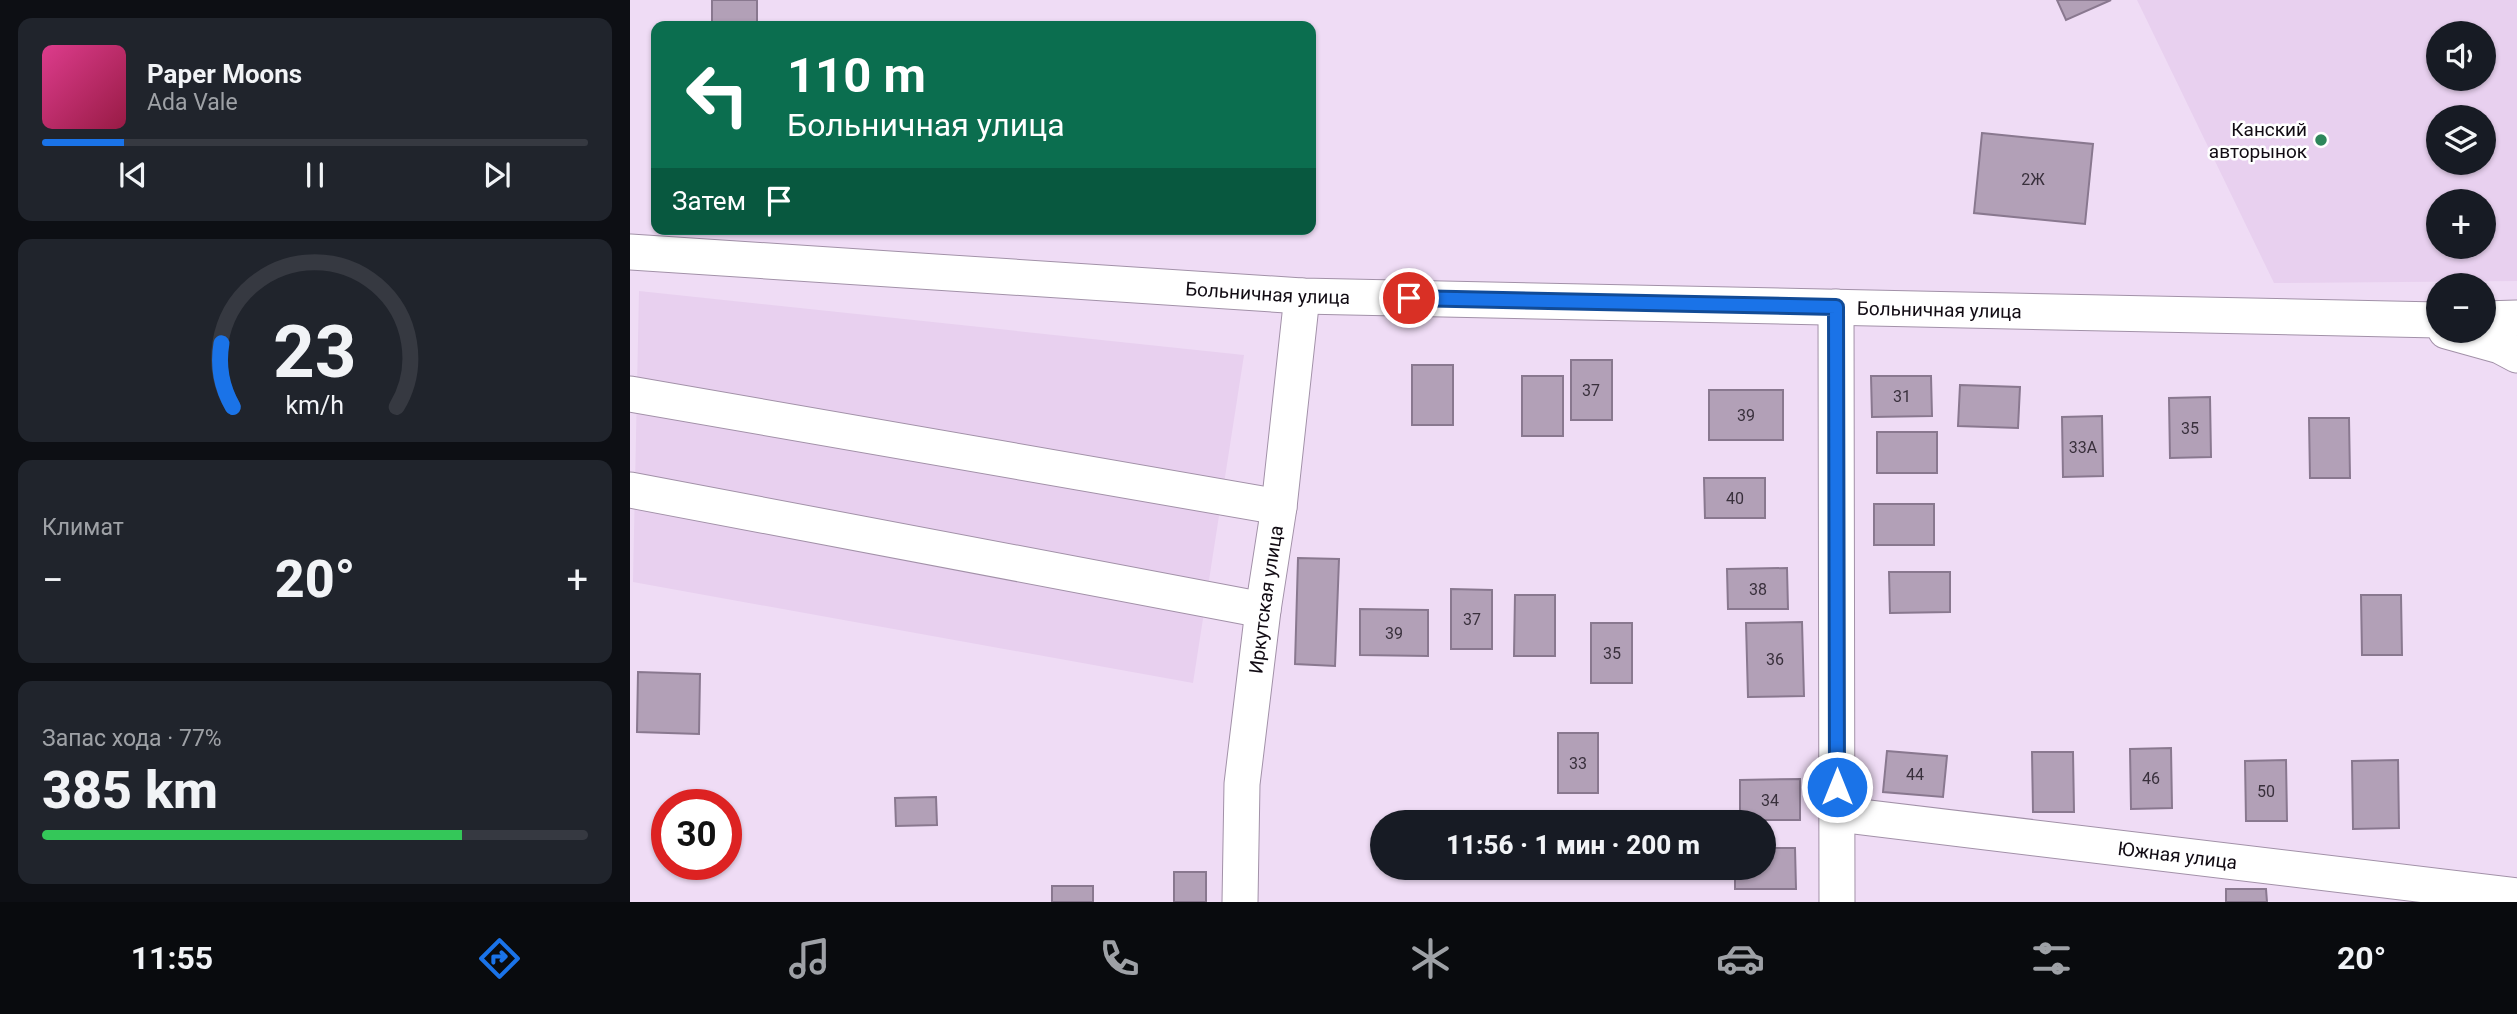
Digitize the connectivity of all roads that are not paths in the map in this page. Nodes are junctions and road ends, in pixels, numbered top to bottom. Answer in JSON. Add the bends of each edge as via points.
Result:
{"nodes":[{"id":1,"x":630,"y":251,"type":"edge"},
{"id":2,"x":1302,"y":296,"type":"junction"},
{"id":3,"x":1836,"y":307,"type":"junction"},
{"id":4,"x":2517,"y":318,"type":"edge"},
{"id":5,"x":2496,"y":319,"type":"edge"},
{"id":6,"x":2426,"y":323,"type":"edge"},
{"id":7,"x":2489,"y":343,"type":"edge"},
{"id":8,"x":2517,"y":355,"type":"edge"},
{"id":9,"x":630,"y":394,"type":"edge"},
{"id":10,"x":630,"y":490,"type":"edge"},
{"id":11,"x":1279,"y":507,"type":"junction"},
{"id":12,"x":1263,"y":610,"type":"junction"},
{"id":13,"x":1837,"y":814,"type":"junction"},
{"id":14,"x":2517,"y":896,"type":"edge"},
{"id":15,"x":1240,"y":902,"type":"edge"},
{"id":16,"x":1837,"y":902,"type":"edge"}],
"edges":[{"from":1,"to":2,"type":"street","name":"Больничная улица"},
{"from":2,"to":3,"type":"street","name":"Больничная улица"},
{"from":2,"to":11,"type":"street","name":"Иркутская улица"},
{"from":3,"to":6,"type":"street","name":"Больничная улица"},
{"from":3,"to":13,"type":"street"},
{"from":4,"to":5,"type":"street"},
{"from":7,"to":8,"type":"street"},
{"from":9,"to":11,"type":"street"},
{"from":10,"to":12,"type":"street"},
{"from":11,"to":12,"type":"street","name":"Иркутская улица"},
{"from":12,"to":15,"type":"street","name":"Иркутская улица","via":[[1242,784]]},
{"from":13,"to":14,"type":"street","name":"Южная улица"},
{"from":13,"to":16,"type":"street"}]}
